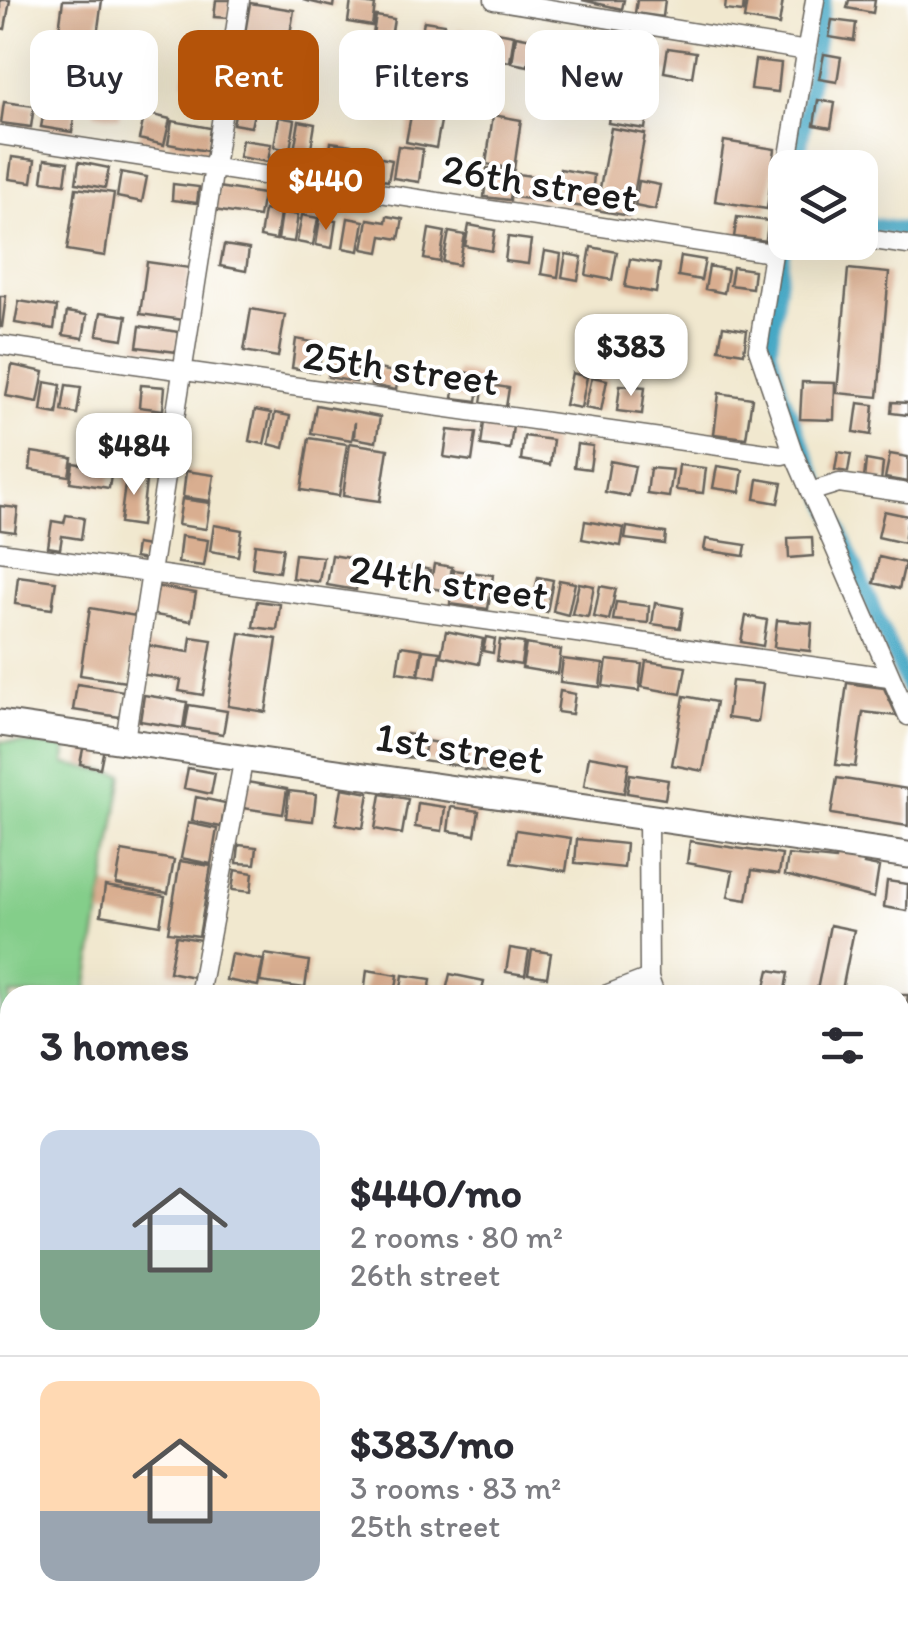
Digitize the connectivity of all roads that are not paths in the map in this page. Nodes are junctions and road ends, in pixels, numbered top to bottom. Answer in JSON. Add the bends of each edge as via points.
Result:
{"nodes":[{"id":1,"x":240,"y":0,"type":"edge"},
{"id":2,"x":494,"y":0,"type":"edge"},
{"id":3,"x":815,"y":0,"type":"edge"},
{"id":4,"x":807,"y":52,"type":"junction"},
{"id":5,"x":0,"y":135,"type":"edge"},
{"id":6,"x":790,"y":150,"type":"edge"},
{"id":7,"x":214,"y":167,"type":"junction"},
{"id":8,"x":768,"y":240,"type":"edge"},
{"id":9,"x":878,"y":241,"type":"edge"},
{"id":10,"x":908,"y":245,"type":"edge"},
{"id":11,"x":774,"y":260,"type":"edge"},
{"id":12,"x":0,"y":345,"type":"edge"},
{"id":13,"x":183,"y":372,"type":"junction"},
{"id":14,"x":793,"y":452,"type":"junction"},
{"id":15,"x":810,"y":492,"type":"junction"},
{"id":16,"x":908,"y":493,"type":"edge"},
{"id":17,"x":0,"y":552,"type":"edge"},
{"id":18,"x":151,"y":574,"type":"junction"},
{"id":19,"x":889,"y":677,"type":"junction"},
{"id":20,"x":904,"y":697,"type":"edge"},
{"id":21,"x":908,"y":716,"type":"edge"},
{"id":22,"x":0,"y":723,"type":"edge"},
{"id":23,"x":125,"y":740,"type":"junction"},
{"id":24,"x":244,"y":756,"type":"junction"},
{"id":25,"x":648,"y":815,"type":"junction"},
{"id":26,"x":908,"y":855,"type":"edge"},
{"id":27,"x":200,"y":985,"type":"edge"},
{"id":28,"x":652,"y":985,"type":"edge"}],
"edges":[{"from":1,"to":7,"type":"street"},
{"from":2,"to":4,"type":"street"},
{"from":3,"to":4,"type":"street"},
{"from":4,"to":6,"type":"street"},
{"from":5,"to":7,"type":"street","name":"26th street"},
{"from":7,"to":8,"type":"street","name":"26th street"},
{"from":7,"to":13,"type":"street"},
{"from":9,"to":10,"type":"street"},
{"from":11,"to":14,"type":"street","via":[[758,348]]},
{"from":12,"to":13,"type":"street","name":"25th street"},
{"from":13,"to":14,"type":"street","name":"25th street"},
{"from":13,"to":18,"type":"street"},
{"from":14,"to":15,"type":"street"},
{"from":15,"to":16,"type":"street","via":[[839,483]]},
{"from":15,"to":19,"type":"street"},
{"from":17,"to":18,"type":"street","name":"24th street"},
{"from":18,"to":19,"type":"street","name":"24th street"},
{"from":18,"to":23,"type":"street"},
{"from":19,"to":20,"type":"street"},
{"from":20,"to":21,"type":"street"},
{"from":22,"to":23,"type":"main road","name":"1st street"},
{"from":23,"to":24,"type":"main road","name":"1st street"},
{"from":24,"to":25,"type":"main road","name":"1st street"},
{"from":24,"to":27,"type":"street"},
{"from":25,"to":26,"type":"main road","name":"1st street"},
{"from":25,"to":28,"type":"street"}]}
